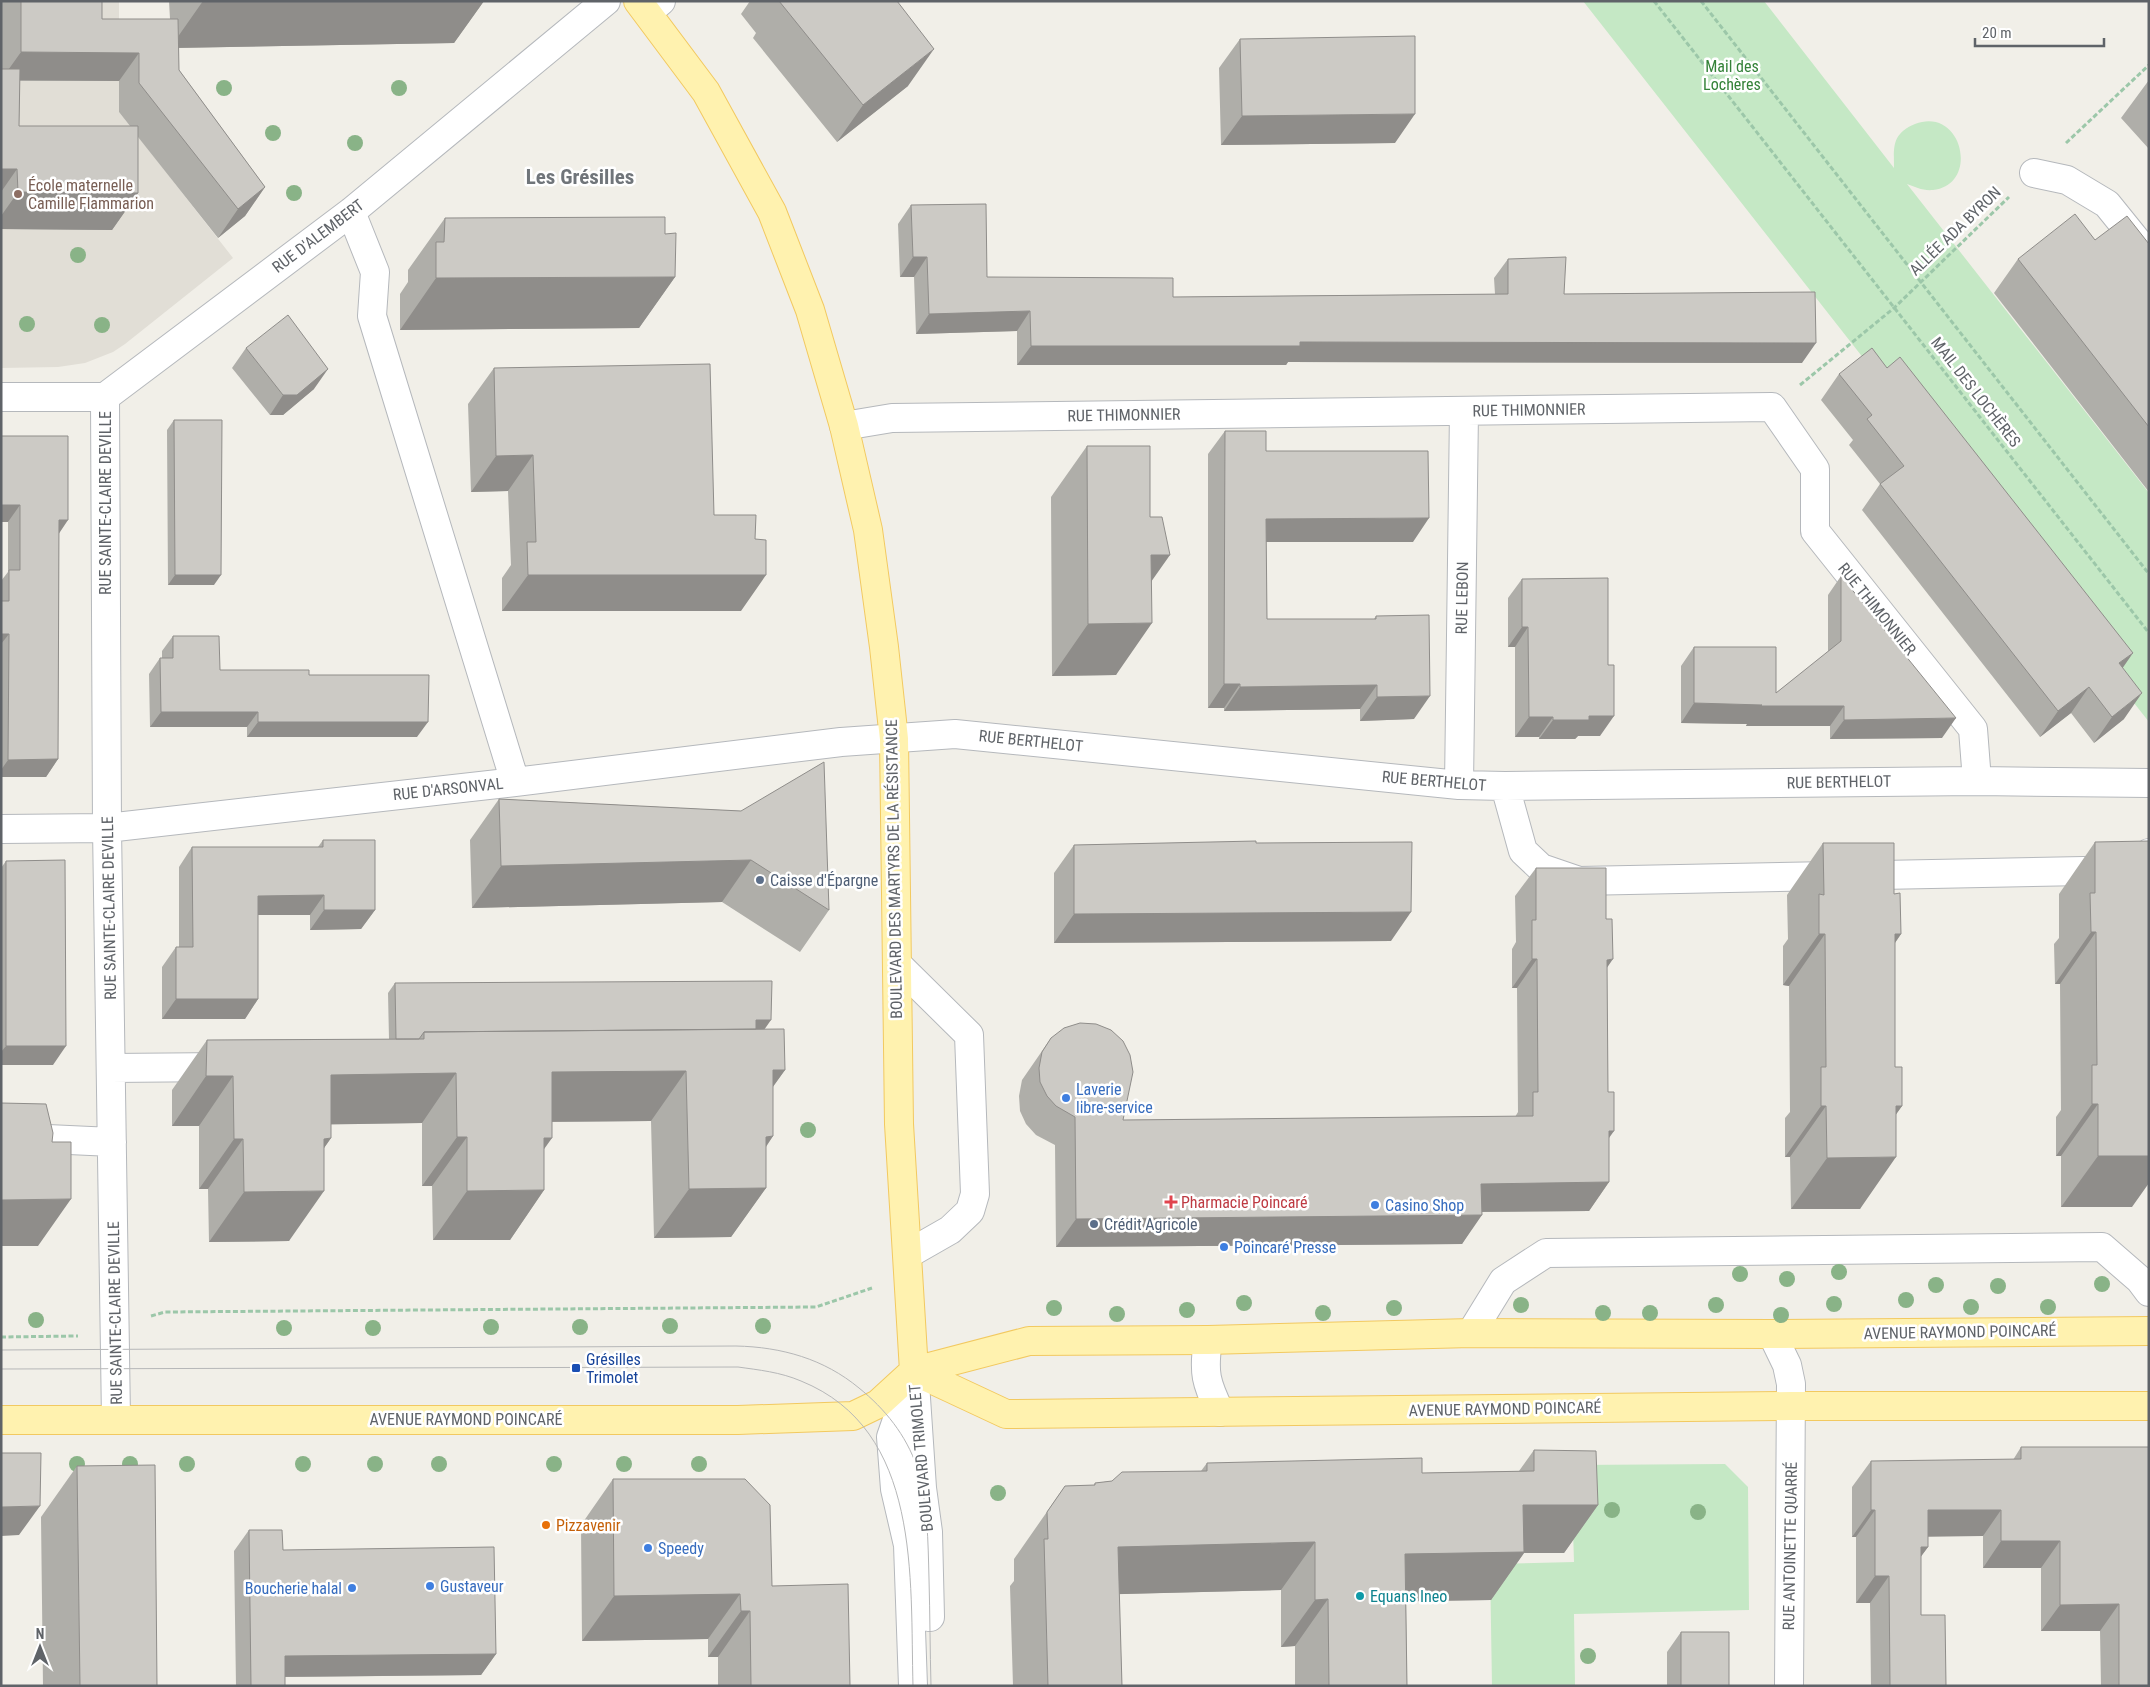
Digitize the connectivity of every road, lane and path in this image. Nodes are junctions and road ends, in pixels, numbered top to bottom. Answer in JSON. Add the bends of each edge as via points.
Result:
{"nodes":[{"id":1,"x":606,"y":1,"type":"edge"},
{"id":2,"x":1654,"y":1,"type":"edge"},
{"id":3,"x":1702,"y":1,"type":"edge"},
{"id":4,"x":649,"y":5,"type":"edge"},
{"id":5,"x":2149,"y":65,"type":"edge"},
{"id":6,"x":2034,"y":173,"type":"junction"},
{"id":7,"x":351,"y":212,"type":"junction"},
{"id":8,"x":2149,"y":256,"type":"edge"},
{"id":9,"x":1920,"y":281,"type":"junction"},
{"id":10,"x":1894,"y":308,"type":"junction"},
{"id":11,"x":1,"y":397,"type":"edge"},
{"id":12,"x":104,"y":397,"type":"junction"},
{"id":13,"x":1772,"y":407,"type":"junction"},
{"id":14,"x":1464,"y":411,"type":"junction"},
{"id":15,"x":844,"y":426,"type":"junction"},
{"id":16,"x":2149,"y":574,"type":"edge"},
{"id":17,"x":2149,"y":633,"type":"edge"},
{"id":18,"x":894,"y":739,"type":"junction"},
{"id":19,"x":1977,"y":781,"type":"junction"},
{"id":20,"x":515,"y":782,"type":"junction"},
{"id":21,"x":2149,"y":783,"type":"edge"},
{"id":22,"x":1459,"y":785,"type":"junction"},
{"id":23,"x":1505,"y":786,"type":"junction"},
{"id":24,"x":107,"y":828,"type":"junction"},
{"id":25,"x":1,"y":829,"type":"edge"},
{"id":26,"x":2149,"y":853,"type":"edge"},
{"id":27,"x":897,"y":964,"type":"junction"},
{"id":28,"x":249,"y":1067,"type":"edge"},
{"id":29,"x":111,"y":1068,"type":"junction"},
{"id":30,"x":1,"y":1131,"type":"edge"},
{"id":31,"x":112,"y":1142,"type":"junction"},
{"id":32,"x":908,"y":1254,"type":"junction"},
{"id":33,"x":874,"y":1288,"type":"dead end"},
{"id":34,"x":2149,"y":1292,"type":"edge"},
{"id":35,"x":2149,"y":1331,"type":"edge"},
{"id":36,"x":1471,"y":1333,"type":"junction"},
{"id":37,"x":1772,"y":1334,"type":"junction"},
{"id":38,"x":1,"y":1336,"type":"edge"},
{"id":39,"x":116,"y":1338,"type":"junction"},
{"id":40,"x":1208,"y":1340,"type":"junction"},
{"id":41,"x":914,"y":1371,"type":"junction"},
{"id":42,"x":1791,"y":1406,"type":"junction"},
{"id":43,"x":2149,"y":1406,"type":"edge"},
{"id":44,"x":1220,"y":1412,"type":"junction"},
{"id":45,"x":116,"y":1419,"type":"junction"},
{"id":46,"x":1,"y":1420,"type":"edge"},
{"id":47,"x":913,"y":1686,"type":"edge"},
{"id":48,"x":931,"y":1686,"type":"edge"},
{"id":49,"x":1789,"y":1686,"type":"edge"}],
"edges":[{"from":1,"to":7,"type":"street","name":"RUE D'ALEMBERT"},
{"from":2,"to":10,"type":"path","name":"MAIL DES LOCHÈRES"},
{"from":3,"to":9,"type":"path","name":"MAIL DES LOCHÈRES"},
{"from":4,"to":15,"type":"main road","name":"BOULEVARD DES MARTYRS DE LA RÉSISTANCE","via":[[706,92],[772,212],[810,310]]},
{"from":5,"to":6,"type":"path","name":"ALLÉE ADA BYRON"},
{"from":6,"to":8,"type":"street","via":[[2067,180],[2107,204]]},
{"from":6,"to":9,"type":"path","name":"ALLÉE ADA BYRON"},
{"from":7,"to":12,"type":"street","name":"RUE D'ALEMBERT"},
{"from":7,"to":20,"type":"street","via":[[375,272],[372,316]]},
{"from":9,"to":10,"type":"path","name":"ALLÉE ADA BYRON"},
{"from":9,"to":16,"type":"path","name":"MAIL DES LOCHÈRES"},
{"from":10,"to":13,"type":"path","name":"ALLÉE ADA BYRON"},
{"from":10,"to":17,"type":"path","name":"MAIL DES LOCHÈRES"},
{"from":11,"to":12,"type":"street"},
{"from":12,"to":24,"type":"street","name":"RUE SAINTE-CLAIRE DEVILLE"},
{"from":13,"to":14,"type":"street","name":"RUE THIMONNIER"},
{"from":13,"to":19,"type":"street","name":"RUE THIMONNIER","via":[[1814,469],[1814,531],[1973,729]]},
{"from":14,"to":15,"type":"street","name":"RUE THIMONNIER","via":[[892,418]]},
{"from":14,"to":22,"type":"street","name":"RUE LEBON"},
{"from":15,"to":18,"type":"main road","name":"BOULEVARD DES MARTYRS DE LA RÉSISTANCE","via":[[868,530]]},
{"from":18,"to":20,"type":"street","name":"RUE D'ARSONVAL","via":[[841,742]]},
{"from":18,"to":22,"type":"street","name":"RUE BERTHELOT","via":[[955,734]]},
{"from":18,"to":27,"type":"main road","name":"BOULEVARD DES MARTYRS DE LA RÉSISTANCE"},
{"from":19,"to":21,"type":"street","name":"RUE BERTHELOT"},
{"from":19,"to":23,"type":"street","name":"RUE BERTHELOT"},
{"from":20,"to":24,"type":"street","name":"RUE D'ARSONVAL"},
{"from":22,"to":23,"type":"street","name":"RUE BERTHELOT"},
{"from":23,"to":26,"type":"street","via":[[1523,851],[1541,868],[1579,881],[2136,870]]},
{"from":24,"to":25,"type":"street","name":"RUE D'ARSONVAL"},
{"from":24,"to":29,"type":"street","name":"RUE SAINTE-CLAIRE DEVILLE"},
{"from":27,"to":32,"type":"main road","name":"BOULEVARD DES MARTYRS DE LA RÉSISTANCE","via":[[899,1124]]},
{"from":27,"to":32,"type":"street","via":[[969,1035],[975,1194],[970,1211],[950,1230]]},
{"from":28,"to":29,"type":"street"},
{"from":29,"to":31,"type":"street","name":"RUE SAINTE-CLAIRE DEVILLE"},
{"from":30,"to":31,"type":"street","via":[[26,1138]]},
{"from":31,"to":39,"type":"street","name":"RUE SAINTE-CLAIRE DEVILLE"},
{"from":32,"to":41,"type":"main road","name":"BOULEVARD DES MARTYRS DE LA RÉSISTANCE"},
{"from":33,"to":39,"type":"path","via":[[816,1307],[165,1312]]},
{"from":34,"to":36,"type":"street","via":[[2102,1247],[1546,1253],[1503,1281]]},
{"from":35,"to":37,"type":"main road","name":"AVENUE RAYMOND POINCARÉ"},
{"from":36,"to":37,"type":"main road","name":"AVENUE RAYMOND POINCARÉ"},
{"from":36,"to":40,"type":"main road","name":"AVENUE RAYMOND POINCARÉ"},
{"from":37,"to":42,"type":"street","via":[[1787,1365]]},
{"from":38,"to":39,"type":"path"},
{"from":39,"to":45,"type":"street","name":"RUE SAINTE-CLAIRE DEVILLE"},
{"from":40,"to":41,"type":"main road","name":"AVENUE RAYMOND POINCARÉ","via":[[1029,1340]]},
{"from":40,"to":44,"type":"street","via":[[1205,1361],[1207,1385]]},
{"from":41,"to":44,"type":"main road","name":"AVENUE RAYMOND POINCARÉ","via":[[1006,1414]]},
{"from":41,"to":45,"type":"main road","name":"AVENUE RAYMOND POINCARÉ","via":[[878,1404],[853,1416],[738,1420]]},
{"from":41,"to":47,"type":"street","name":"BOULEVARD TRIMOLET","via":[[891,1436],[896,1489],[908,1545]]},
{"from":41,"to":48,"type":"street","name":"BOULEVARD TRIMOLET","via":[[928,1532]]},
{"from":42,"to":43,"type":"main road","name":"AVENUE RAYMOND POINCARÉ"},
{"from":42,"to":44,"type":"main road","name":"AVENUE RAYMOND POINCARÉ"},
{"from":42,"to":49,"type":"street","name":"RUE ANTOINETTE QUARRÉ"},
{"from":45,"to":46,"type":"main road","name":"AVENUE RAYMOND POINCARÉ"}]}
